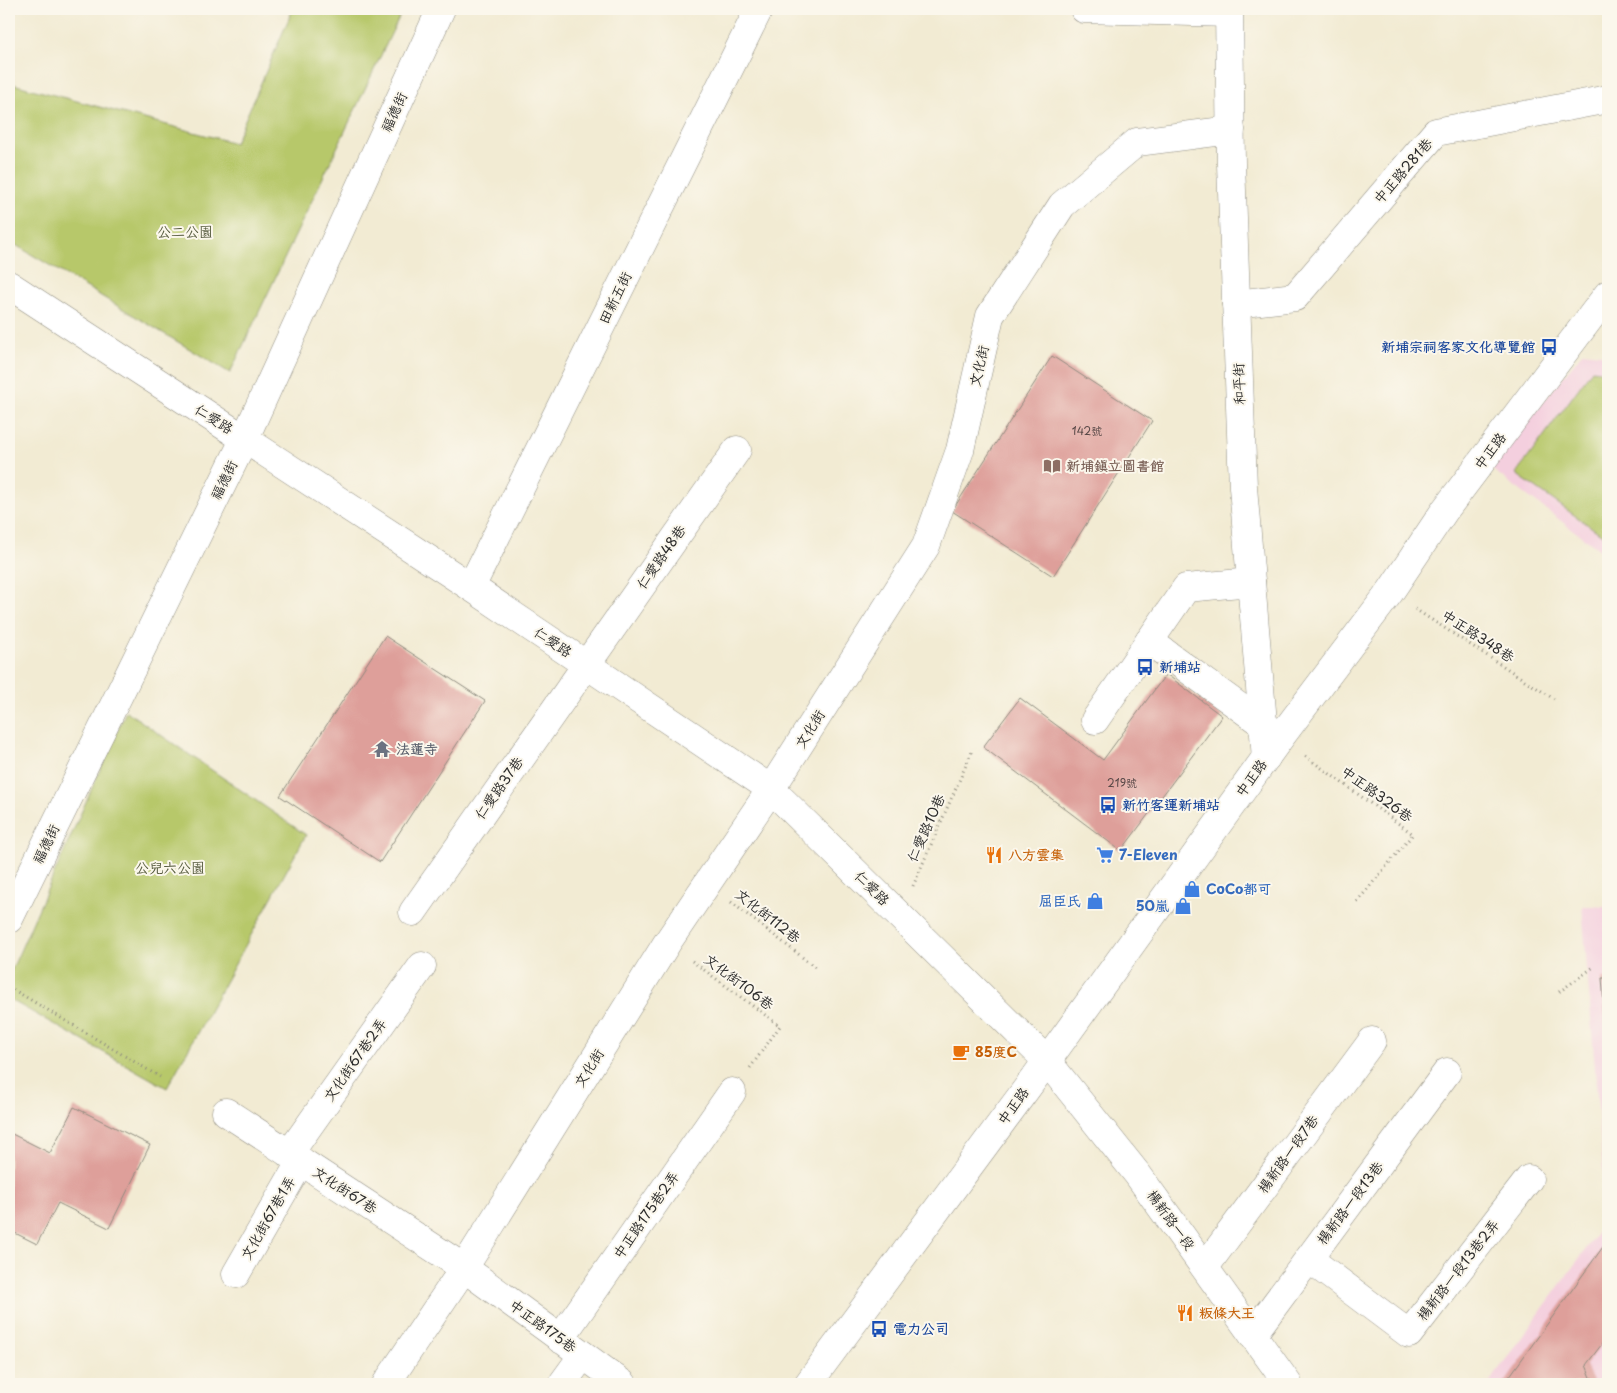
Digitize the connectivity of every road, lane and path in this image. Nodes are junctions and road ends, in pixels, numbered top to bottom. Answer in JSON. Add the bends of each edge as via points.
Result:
{"nodes":[{"id":1,"x":441,"y":9,"type":"edge"},
{"id":2,"x":759,"y":9,"type":"edge"},
{"id":3,"x":1084,"y":9,"type":"edge"},
{"id":4,"x":1229,"y":11,"type":"edge"},
{"id":5,"x":1608,"y":100,"type":"edge"},
{"id":6,"x":1230,"y":130,"type":"junction"},
{"id":7,"x":9,"y":285,"type":"edge"},
{"id":8,"x":1608,"y":294,"type":"edge"},
{"id":9,"x":1236,"y":304,"type":"junction"},
{"id":10,"x":245,"y":438,"type":"junction"},
{"id":11,"x":737,"y":450,"type":"dead end"},
{"id":12,"x":1251,"y":582,"type":"junction"},
{"id":13,"x":471,"y":587,"type":"junction"},
{"id":14,"x":1390,"y":592,"type":"junction"},
{"id":15,"x":1149,"y":641,"type":"junction"},
{"id":16,"x":586,"y":664,"type":"junction"},
{"id":17,"x":1554,"y":699,"type":"dead end"},
{"id":18,"x":1095,"y":720,"type":"dead end"},
{"id":19,"x":1269,"y":739,"type":"junction"},
{"id":20,"x":973,"y":749,"type":"dead end"},
{"id":21,"x":772,"y":789,"type":"junction"},
{"id":22,"x":707,"y":884,"type":"junction"},
{"id":23,"x":1356,"y":903,"type":"dead end"},
{"id":24,"x":413,"y":912,"type":"dead end"},
{"id":25,"x":900,"y":916,"type":"junction"},
{"id":26,"x":9,"y":919,"type":"edge"},
{"id":27,"x":667,"y":943,"type":"junction"},
{"id":28,"x":422,"y":966,"type":"dead end"},
{"id":29,"x":1595,"y":966,"type":"dead end"},
{"id":30,"x":815,"y":967,"type":"dead end"},
{"id":31,"x":9,"y":987,"type":"edge"},
{"id":32,"x":1559,"y":992,"type":"dead end"},
{"id":33,"x":1372,"y":1040,"type":"dead end"},
{"id":34,"x":1046,"y":1061,"type":"junction"},
{"id":35,"x":1448,"y":1072,"type":"dead end"},
{"id":36,"x":160,"y":1077,"type":"dead end"},
{"id":37,"x":732,"y":1092,"type":"joint"},
{"id":38,"x":226,"y":1112,"type":"dead end"},
{"id":39,"x":295,"y":1157,"type":"junction"},
{"id":40,"x":1529,"y":1179,"type":"dead end"},
{"id":41,"x":1309,"y":1259,"type":"junction"},
{"id":42,"x":464,"y":1268,"type":"junction"},
{"id":43,"x":1205,"y":1268,"type":"junction"},
{"id":44,"x":236,"y":1274,"type":"dead end"},
{"id":45,"x":1252,"y":1334,"type":"junction"},
{"id":46,"x":560,"y":1338,"type":"junction"},
{"id":47,"x":583,"y":1355,"type":"junction"},
{"id":48,"x":386,"y":1384,"type":"edge"},
{"id":49,"x":562,"y":1384,"type":"edge"},
{"id":50,"x":623,"y":1384,"type":"edge"},
{"id":51,"x":808,"y":1384,"type":"edge"},
{"id":52,"x":1288,"y":1384,"type":"edge"}],
"edges":[{"from":1,"to":10,"type":"street","name":"福德街"},
{"from":2,"to":13,"type":"street","name":"田新五街"},
{"from":3,"to":4,"type":"street"},
{"from":4,"to":6,"type":"street","name":"和平街"},
{"from":5,"to":9,"type":"street","name":"中正路281巷","via":[[1436,132],[1295,297]]},
{"from":6,"to":9,"type":"street","name":"和平街"},
{"from":6,"to":21,"type":"street","name":"文化街","via":[[1137,142],[1062,205],[990,316],[960,450],[926,546]]},
{"from":7,"to":10,"type":"street","name":"仁愛路"},
{"from":8,"to":14,"type":"street","name":"中正路","via":[[1445,510]]},
{"from":9,"to":12,"type":"street","name":"和平街","via":[[1243,487]]},
{"from":10,"to":13,"type":"street","name":"仁愛路"},
{"from":10,"to":26,"type":"street","name":"福德街"},
{"from":11,"to":16,"type":"street","name":"仁愛路48巷"},
{"from":12,"to":15,"type":"street","via":[[1186,588]]},
{"from":12,"to":19,"type":"street","name":"和平街"},
{"from":13,"to":16,"type":"street","name":"仁愛路"},
{"from":14,"to":17,"type":"path","name":"中正路348巷"},
{"from":14,"to":19,"type":"street","name":"中正路"},
{"from":15,"to":18,"type":"street"},
{"from":15,"to":19,"type":"street"},
{"from":16,"to":21,"type":"street","name":"仁愛路"},
{"from":16,"to":24,"type":"street","name":"仁愛路37巷"},
{"from":19,"to":23,"type":"path","name":"中正路326巷","via":[[1413,834]]},
{"from":19,"to":34,"type":"street","name":"中正路"},
{"from":20,"to":25,"type":"path","name":"仁愛路10巷"},
{"from":21,"to":22,"type":"street","name":"文化街"},
{"from":21,"to":25,"type":"street","name":"仁愛路"},
{"from":22,"to":27,"type":"street","name":"文化街"},
{"from":22,"to":30,"type":"path","name":"文化街112巷"},
{"from":25,"to":34,"type":"street","name":"仁愛路"},
{"from":27,"to":37,"type":"path","name":"文化街106巷","via":[[780,1026]]},
{"from":27,"to":42,"type":"street","name":"文化街"},
{"from":28,"to":39,"type":"street","name":"文化街67巷2弄"},
{"from":29,"to":32,"type":"path"},
{"from":31,"to":36,"type":"path"},
{"from":33,"to":43,"type":"street","name":"楊新路一段7巷"},
{"from":34,"to":43,"type":"street","name":"楊新路一段","via":[[1138,1175]]},
{"from":34,"to":51,"type":"street","name":"中正路"},
{"from":35,"to":41,"type":"street","name":"楊新路一段13巷"},
{"from":37,"to":46,"type":"street","name":"中正路175巷2弄"},
{"from":38,"to":39,"type":"street","name":"文化街67巷"},
{"from":39,"to":42,"type":"street","name":"文化街67巷"},
{"from":39,"to":44,"type":"street","name":"文化街67巷1弄"},
{"from":40,"to":41,"type":"street","name":"楊新路一段13巷2弄","via":[[1409,1334]]},
{"from":41,"to":45,"type":"street","name":"楊新路一段13巷"},
{"from":42,"to":46,"type":"street","name":"中正路175巷"},
{"from":42,"to":48,"type":"street","name":"文化街"},
{"from":43,"to":45,"type":"street","name":"楊新路一段"},
{"from":45,"to":52,"type":"street","name":"楊新路一段"},
{"from":46,"to":47,"type":"street","name":"中正路175巷"},
{"from":47,"to":49,"type":"street"},
{"from":47,"to":50,"type":"street","name":"中正路175巷"}]}
